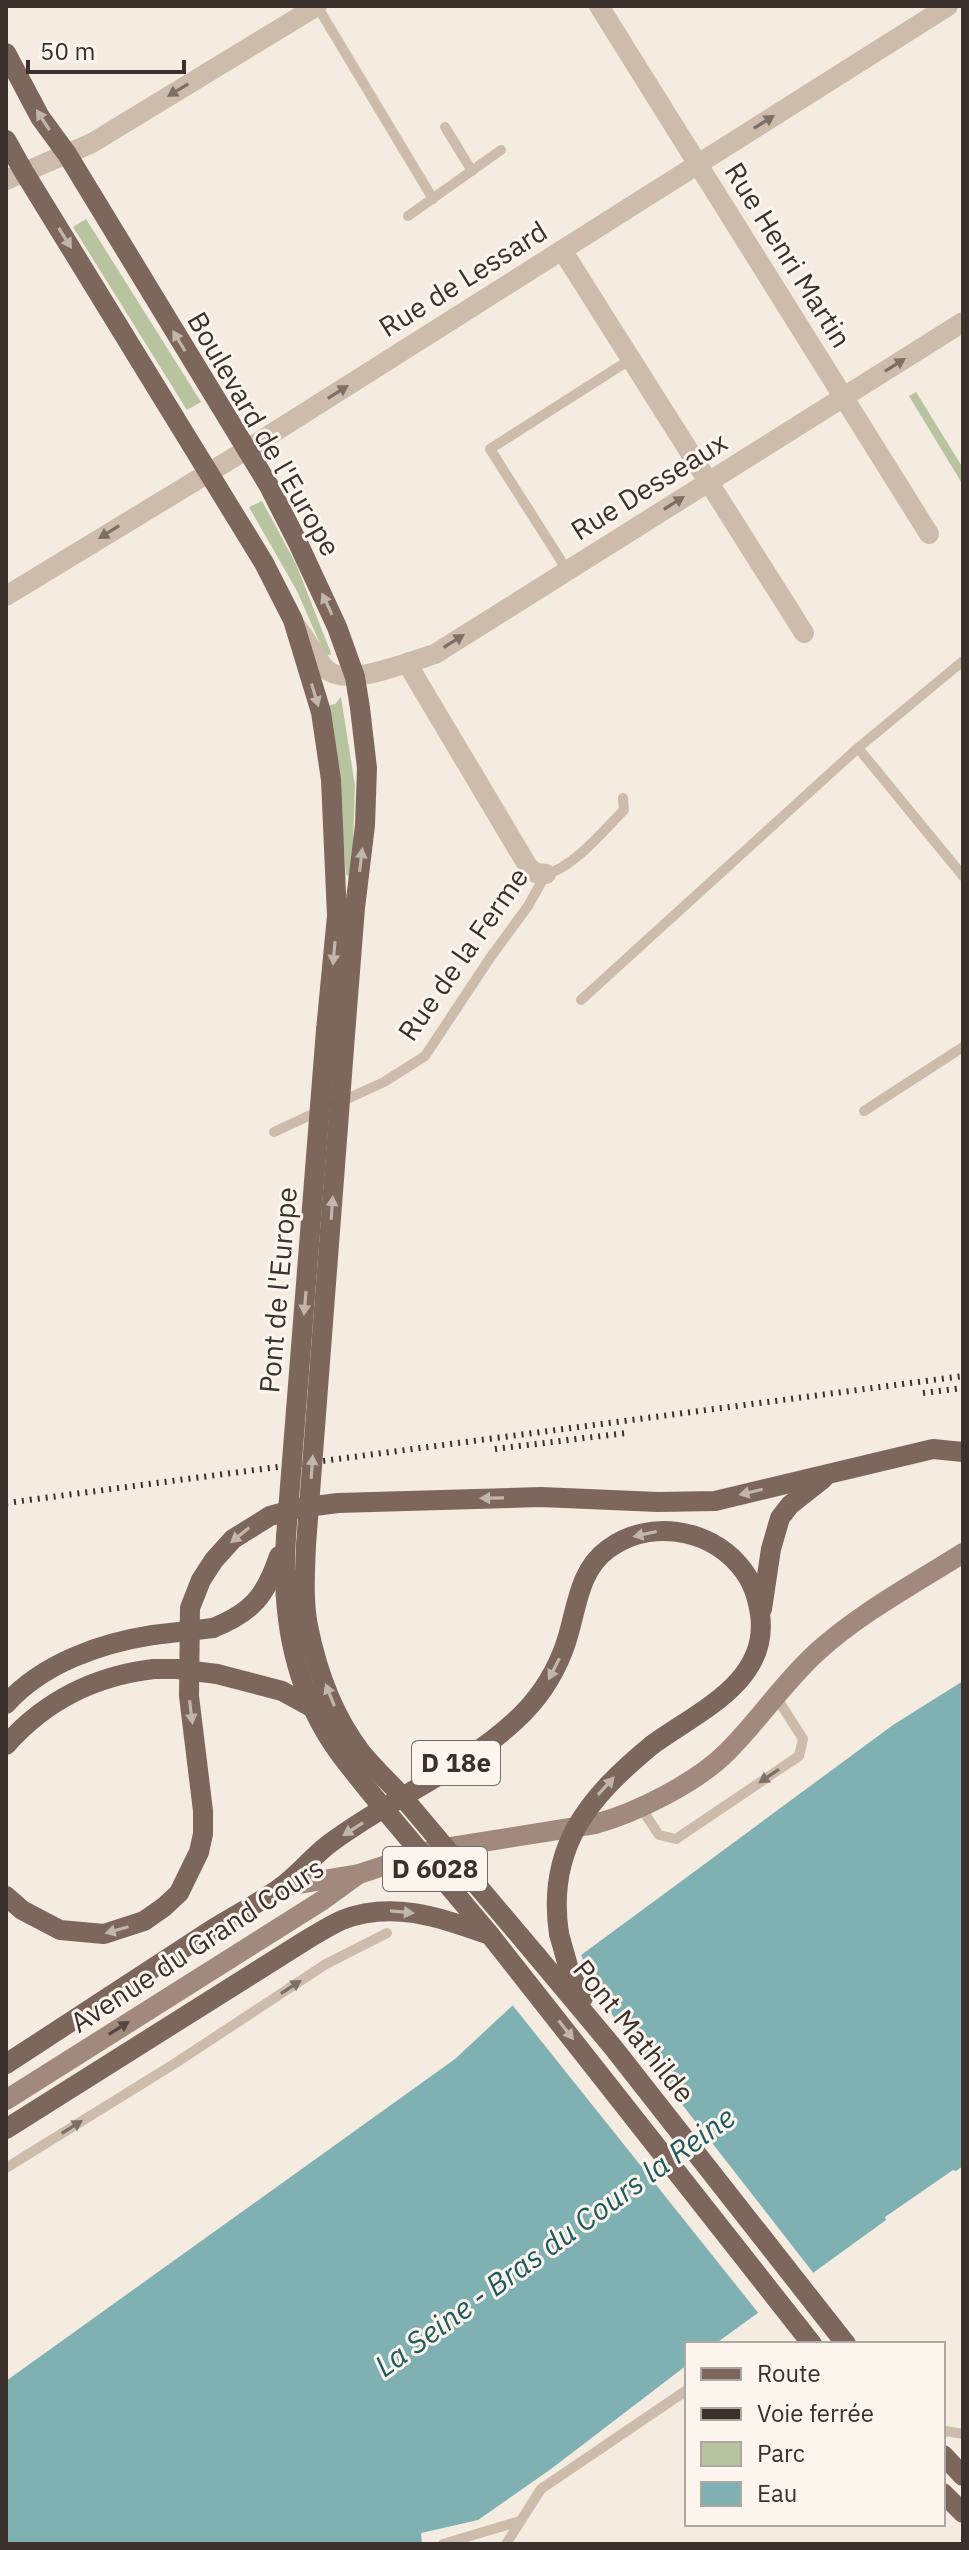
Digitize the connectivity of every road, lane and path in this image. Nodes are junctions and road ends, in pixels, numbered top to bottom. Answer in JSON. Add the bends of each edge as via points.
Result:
{"nodes":[{"id":1,"x":317,"y":6,"type":"edge"},
{"id":2,"x":599,"y":6,"type":"edge"},
{"id":3,"x":948,"y":6,"type":"edge"},
{"id":4,"x":6,"y":53,"type":"edge"},
{"id":5,"x":445,"y":127,"type":"dead end"},
{"id":6,"x":6,"y":140,"type":"edge"},
{"id":7,"x":501,"y":150,"type":"dead end"},
{"id":8,"x":67,"y":154,"type":"junction"},
{"id":9,"x":698,"y":164,"type":"junction"},
{"id":10,"x":472,"y":171,"type":"junction"},
{"id":11,"x":15,"y":176,"type":"edge"},
{"id":12,"x":433,"y":199,"type":"junction"},
{"id":13,"x":408,"y":216,"type":"dead end"},
{"id":14,"x":562,"y":250,"type":"junction"},
{"id":15,"x":963,"y":322,"type":"edge"},
{"id":16,"x":631,"y":359,"type":"junction"},
{"id":17,"x":843,"y":398,"type":"junction"},
{"id":18,"x":246,"y":450,"type":"junction"},
{"id":19,"x":209,"y":473,"type":"junction"},
{"id":20,"x":709,"y":482,"type":"junction"},
{"id":21,"x":929,"y":534,"type":"dead end"},
{"id":22,"x":567,"y":570,"type":"junction"},
{"id":23,"x":6,"y":596,"type":"edge"},
{"id":24,"x":293,"y":620,"type":"junction"},
{"id":25,"x":804,"y":633,"type":"dead end"},
{"id":26,"x":963,"y":661,"type":"edge"},
{"id":27,"x":409,"y":662,"type":"junction"},
{"id":28,"x":355,"y":677,"type":"junction"},
{"id":29,"x":858,"y":748,"type":"junction"},
{"id":30,"x":623,"y":798,"type":"dead end"},
{"id":31,"x":546,"y":874,"type":"junction"},
{"id":32,"x":963,"y":876,"type":"edge"},
{"id":33,"x":581,"y":1000,"type":"dead end"},
{"id":34,"x":346,"y":1022,"type":"joint"},
{"id":35,"x":963,"y":1047,"type":"edge"},
{"id":36,"x":864,"y":1111,"type":"dead end"},
{"id":37,"x":274,"y":1132,"type":"dead end"},
{"id":38,"x":963,"y":1452,"type":"edge"},
{"id":39,"x":828,"y":1475,"type":"junction"},
{"id":40,"x":283,"y":1550,"type":"junction"},
{"id":41,"x":963,"y":1553,"type":"edge"},
{"id":42,"x":760,"y":1617,"type":"junction"},
{"id":43,"x":775,"y":1695,"type":"junction"},
{"id":44,"x":6,"y":1704,"type":"edge"},
{"id":45,"x":313,"y":1708,"type":"junction"},
{"id":46,"x":6,"y":1745,"type":"edge"},
{"id":47,"x":362,"y":1767,"type":"junction"},
{"id":48,"x":641,"y":1808,"type":"junction"},
{"id":49,"x":359,"y":1874,"type":"junction"},
{"id":50,"x":281,"y":1887,"type":"junction"},
{"id":51,"x":6,"y":1896,"type":"edge"},
{"id":52,"x":387,"y":1933,"type":"dead end"},
{"id":53,"x":490,"y":1935,"type":"junction"},
{"id":54,"x":612,"y":2046,"type":"junction"},
{"id":55,"x":6,"y":2064,"type":"edge"},
{"id":56,"x":6,"y":2100,"type":"edge"},
{"id":57,"x":6,"y":2129,"type":"edge"},
{"id":58,"x":6,"y":2168,"type":"edge"},
{"id":59,"x":810,"y":2342,"type":"edge"},
{"id":60,"x":844,"y":2342,"type":"edge"},
{"id":61,"x":685,"y":2391,"type":"edge"},
{"id":62,"x":945,"y":2457,"type":"edge"},
{"id":63,"x":963,"y":2476,"type":"edge"},
{"id":64,"x":945,"y":2495,"type":"edge"},
{"id":65,"x":963,"y":2513,"type":"edge"},
{"id":66,"x":520,"y":2521,"type":"junction"},
{"id":67,"x":443,"y":2544,"type":"edge"},
{"id":68,"x":506,"y":2544,"type":"edge"}],
"edges":[{"from":1,"to":8,"type":"street","one_way":true},
{"from":1,"to":12,"type":"lane"},
{"from":2,"to":9,"type":"street","name":"Rue Henri Martin"},
{"from":9,"to":3,"type":"street","name":"Rue de Lessard","one_way":true},
{"from":8,"to":4,"type":"main road","name":"Boulevard de l'Europe","one_way":true},
{"from":5,"to":10,"type":"lane"},
{"from":6,"to":11,"type":"main road"},
{"from":7,"to":10,"type":"lane"},
{"from":8,"to":11,"type":"street"},
{"from":18,"to":8,"type":"main road","name":"Boulevard de l'Europe","one_way":true},
{"from":9,"to":14,"type":"street","name":"Rue de Lessard"},
{"from":9,"to":17,"type":"street","name":"Rue Henri Martin"},
{"from":10,"to":12,"type":"lane"},
{"from":11,"to":19,"type":"main road","one_way":true},
{"from":12,"to":13,"type":"lane"},
{"from":14,"to":16,"type":"street"},
{"from":18,"to":14,"type":"street","name":"Rue de Lessard","one_way":true},
{"from":17,"to":15,"type":"street","name":"Rue Desseaux","one_way":true},
{"from":16,"to":20,"type":"street"},
{"from":16,"to":22,"type":"lane","via":[[490,449]]},
{"from":17,"to":20,"type":"street","name":"Rue Desseaux"},
{"from":17,"to":21,"type":"street","name":"Rue Henri Martin"},
{"from":18,"to":19,"type":"street","name":"Rue de Lessard"},
{"from":28,"to":18,"type":"main road","name":"Boulevard de l'Europe","one_way":true,"via":[[298,543]]},
{"from":19,"to":23,"type":"street","name":"Rue de Lessard","one_way":true},
{"from":19,"to":24,"type":"main road"},
{"from":22,"to":20,"type":"street","name":"Rue Desseaux","one_way":true},
{"from":20,"to":25,"type":"street"},
{"from":27,"to":22,"type":"street","name":"Rue Desseaux","one_way":true,"via":[[435,654]]},
{"from":24,"to":28,"type":"street","via":[[327,670],[338,677]]},
{"from":24,"to":40,"type":"main road","name":"Pont de l'Europe","one_way":true,"bridge":true,"via":[[321,712],[331,780],[337,916]]},
{"from":26,"to":29,"type":"lane"},
{"from":27,"to":28,"type":"street","name":"Rue Desseaux"},
{"from":27,"to":31,"type":"street","via":[[529,868]]},
{"from":34,"to":28,"type":"main road","name":"Boulevard de l'Europe","one_way":true,"via":[[367,768]]},
{"from":29,"to":32,"type":"lane"},
{"from":29,"to":33,"type":"lane"},
{"from":30,"to":31,"type":"lane","name":"Rue de la Ferme","via":[[624,810],[571,861]]},
{"from":31,"to":37,"type":"lane","name":"Rue de la Ferme","via":[[425,1056],[384,1082]]},
{"from":47,"to":34,"type":"main road","name":"Pont de l'Europe","one_way":true,"bridge":true,"via":[[316,1653],[306,1607],[306,1545]]},
{"from":35,"to":36,"type":"lane"},
{"from":38,"to":39,"type":"main road","via":[[933,1449]]},
{"from":39,"to":42,"type":"main road","via":[[780,1518]]},
{"from":39,"to":51,"type":"main road","one_way":true,"via":[[715,1501],[541,1497],[368,1502],[270,1516],[233,1539],[214,1560],[190,1608],[189,1696],[203,1834],[179,1893],[144,1921],[104,1934],[60,1930]]},
{"from":40,"to":44,"type":"main road","bridge":true,"via":[[258,1600],[235,1619],[213,1628],[104,1645],[33,1681]]},
{"from":40,"to":45,"type":"main road","via":[[293,1652]]},
{"from":41,"to":43,"type":"main road","via":[[818,1651]]},
{"from":42,"to":50,"type":"main road","number":"D 18e","one_way":true,"via":[[756,1593],[740,1566],[697,1535],[655,1531],[618,1543],[586,1576],[563,1651],[529,1707],[426,1783],[329,1844]]},
{"from":54,"to":42,"type":"main road","one_way":true,"bridge":true,"via":[[570,1973],[556,1911],[568,1842],[602,1790],[652,1745],[741,1680],[758,1649]]},
{"from":43,"to":48,"type":"main road","via":[[726,1753]]},
{"from":43,"to":48,"type":"lane","one_way":true,"via":[[803,1739],[799,1756],[676,1839],[659,1835]]},
{"from":45,"to":46,"type":"main road","bridge":true,"via":[[282,1691],[217,1674],[154,1669],[76,1689],[53,1702]]},
{"from":45,"to":47,"type":"main road","via":[[331,1741]]},
{"from":47,"to":53,"type":"main road","name":"Pont Mathilde","number":"D 6028","bridge":true,"via":[[379,1803]]},
{"from":47,"to":54,"type":"main road","name":"Pont Mathilde","number":"D 6028","bridge":true,"via":[[400,1794]]},
{"from":48,"to":49,"type":"main road","via":[[595,1824],[432,1850]]},
{"from":49,"to":50,"type":"main road","name":"Avenue du Grand Cours","number":"D 18e"},
{"from":56,"to":49,"type":"main road","name":"Avenue du Grand Cours","one_way":true},
{"from":50,"to":55,"type":"main road","name":"Avenue du Grand Cours","number":"D 18e"},
{"from":58,"to":52,"type":"lane","one_way":true,"via":[[326,1964]]},
{"from":57,"to":53,"type":"main road","one_way":true,"via":[[341,1921],[400,1910]]},
{"from":53,"to":59,"type":"main road","name":"Pont Mathilde","number":"D 6028","one_way":true},
{"from":54,"to":60,"type":"main road","name":"Pont Mathilde","number":"D 6028"},
{"from":61,"to":66,"type":"lane","via":[[541,2489]]},
{"from":62,"to":63,"type":"main road"},
{"from":64,"to":65,"type":"main road"},
{"from":66,"to":67,"type":"lane"},
{"from":66,"to":68,"type":"lane"}]}
